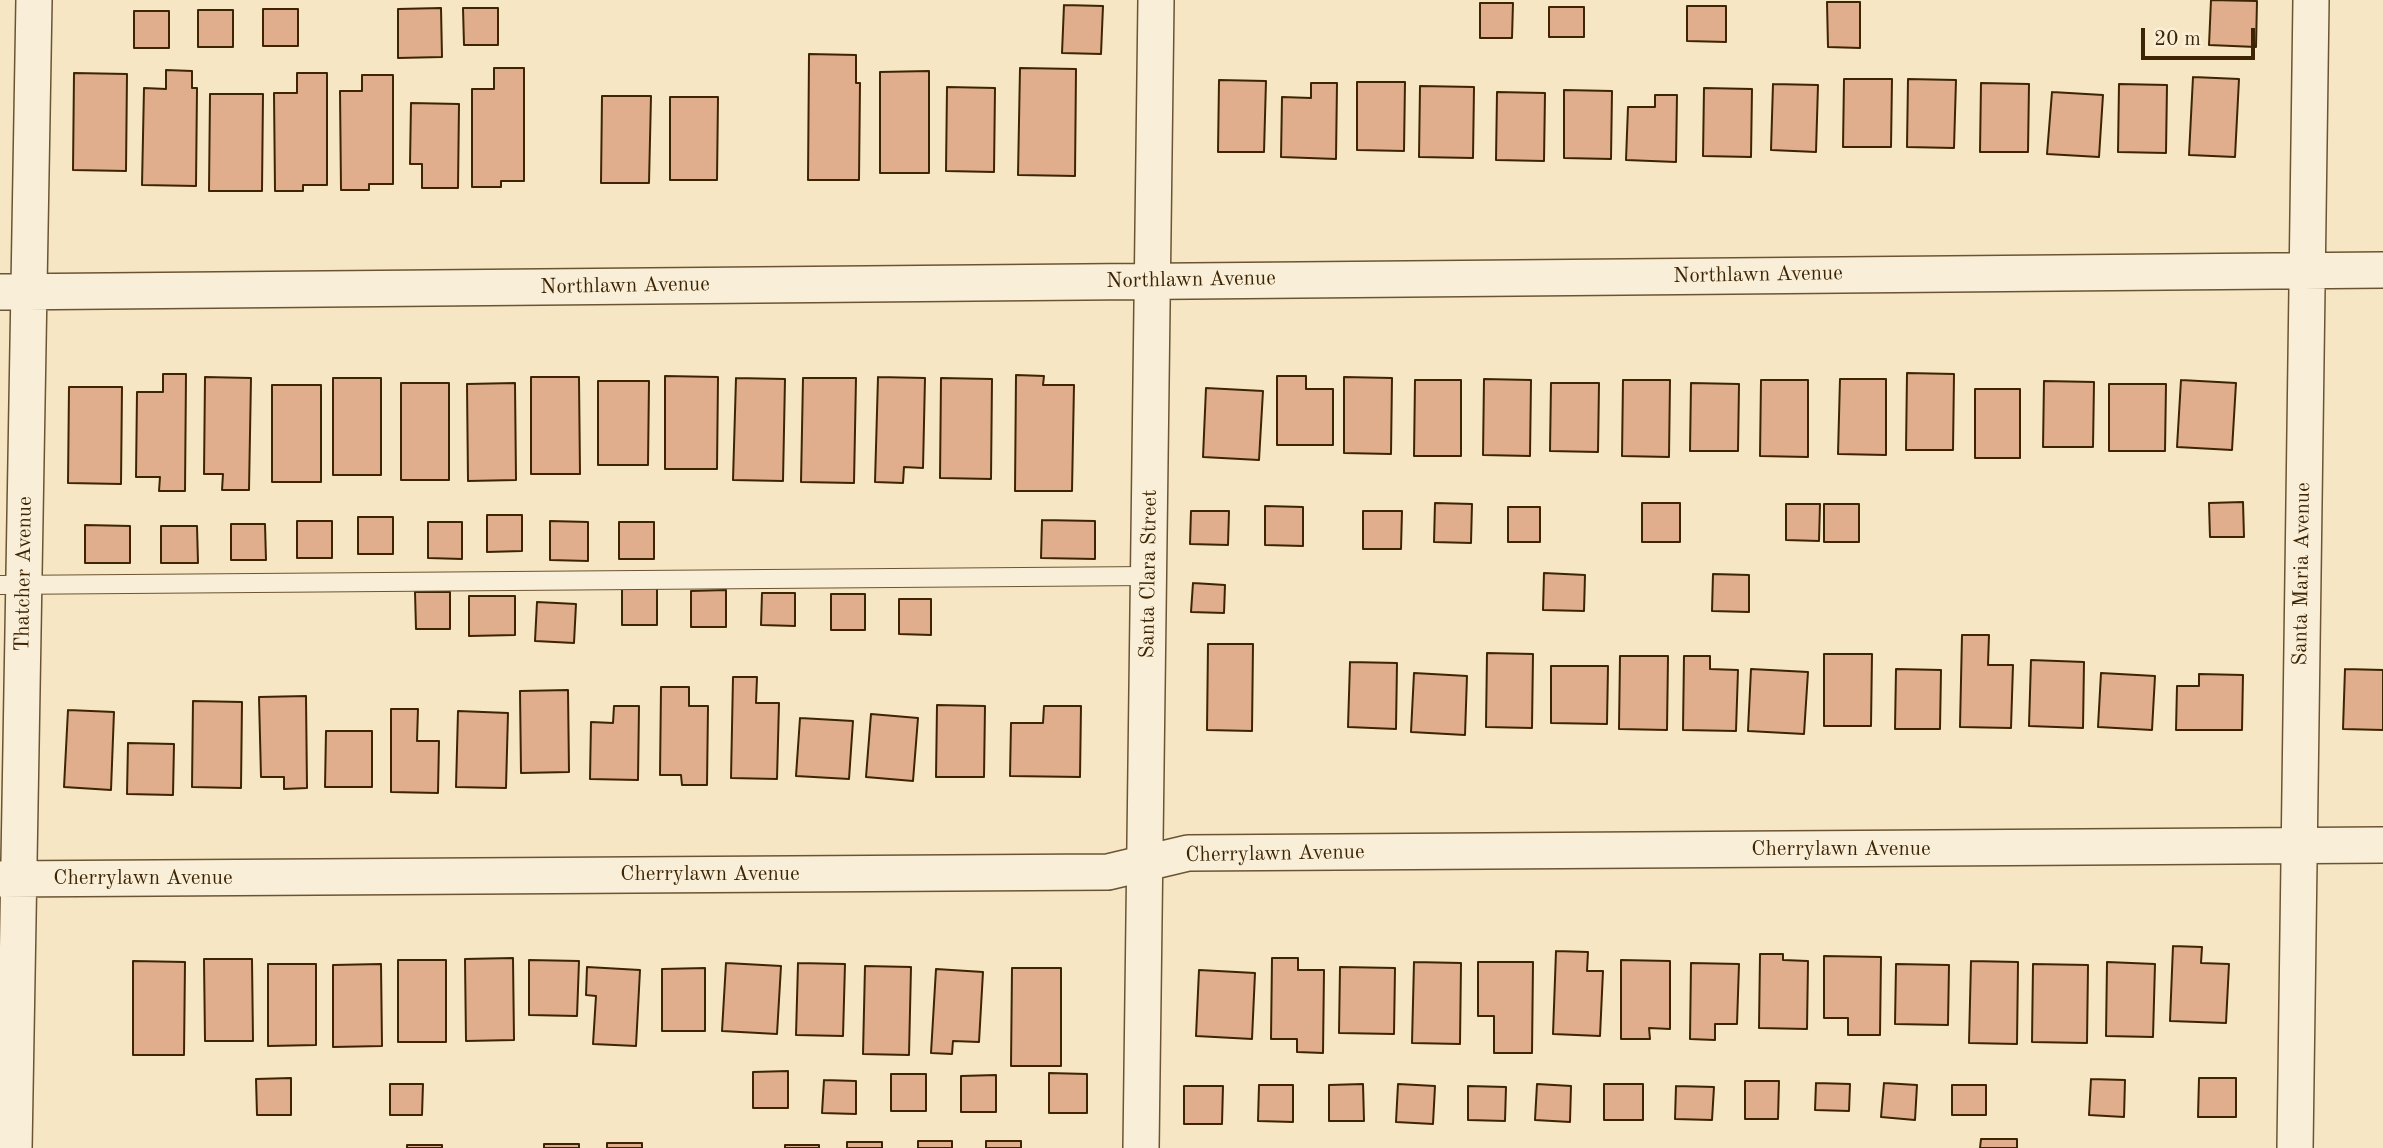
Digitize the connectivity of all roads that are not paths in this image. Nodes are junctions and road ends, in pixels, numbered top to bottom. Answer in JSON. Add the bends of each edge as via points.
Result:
{"nodes":[{"id":1,"x":34,"y":0,"type":"edge"},
{"id":2,"x":1156,"y":0,"type":"edge"},
{"id":3,"x":2311,"y":0,"type":"edge"},
{"id":4,"x":2307,"y":270,"type":"junction"},
{"id":5,"x":2383,"y":270,"type":"edge"},
{"id":6,"x":1153,"y":281,"type":"junction"},
{"id":7,"x":15,"y":292,"type":"edge"},
{"id":8,"x":1149,"y":576,"type":"junction"},
{"id":9,"x":12,"y":585,"type":"edge"},
{"id":10,"x":2383,"y":845,"type":"edge"},
{"id":11,"x":2299,"y":846,"type":"junction"},
{"id":12,"x":1146,"y":862,"type":"junction"},
{"id":13,"x":9,"y":879,"type":"edge"},
{"id":14,"x":14,"y":1148,"type":"edge"},
{"id":15,"x":1141,"y":1148,"type":"edge"},
{"id":16,"x":2295,"y":1148,"type":"edge"}],
"edges":[{"from":1,"to":7,"type":"street","name":"Thatcher Avenue"},
{"from":2,"to":6,"type":"street","name":"Santa Clara Street"},
{"from":3,"to":4,"type":"street","name":"Santa Maria Avenue"},
{"from":4,"to":5,"type":"street","name":"Northlawn Avenue"},
{"from":4,"to":6,"type":"street","name":"Northlawn Avenue"},
{"from":4,"to":11,"type":"street","name":"Santa Maria Avenue"},
{"from":6,"to":7,"type":"street","name":"Northlawn Avenue"},
{"from":6,"to":8,"type":"street","name":"Santa Clara Street"},
{"from":7,"to":9,"type":"street","name":"Thatcher Avenue"},
{"from":8,"to":9,"type":"lane"},
{"from":8,"to":12,"type":"street","name":"Santa Clara Street"},
{"from":9,"to":13,"type":"street","name":"Thatcher Avenue"},
{"from":10,"to":11,"type":"street","name":"Cherrylawn Avenue"},
{"from":11,"to":12,"type":"street","name":"Cherrylawn Avenue","via":[[1188,853]]},
{"from":11,"to":16,"type":"street","name":"Santa Maria Avenue"},
{"from":12,"to":13,"type":"street","name":"Cherrylawn Avenue","via":[[1108,872]]},
{"from":12,"to":15,"type":"street","name":"Santa Clara Street"},
{"from":13,"to":14,"type":"street","name":"Thatcher Avenue"}]}
